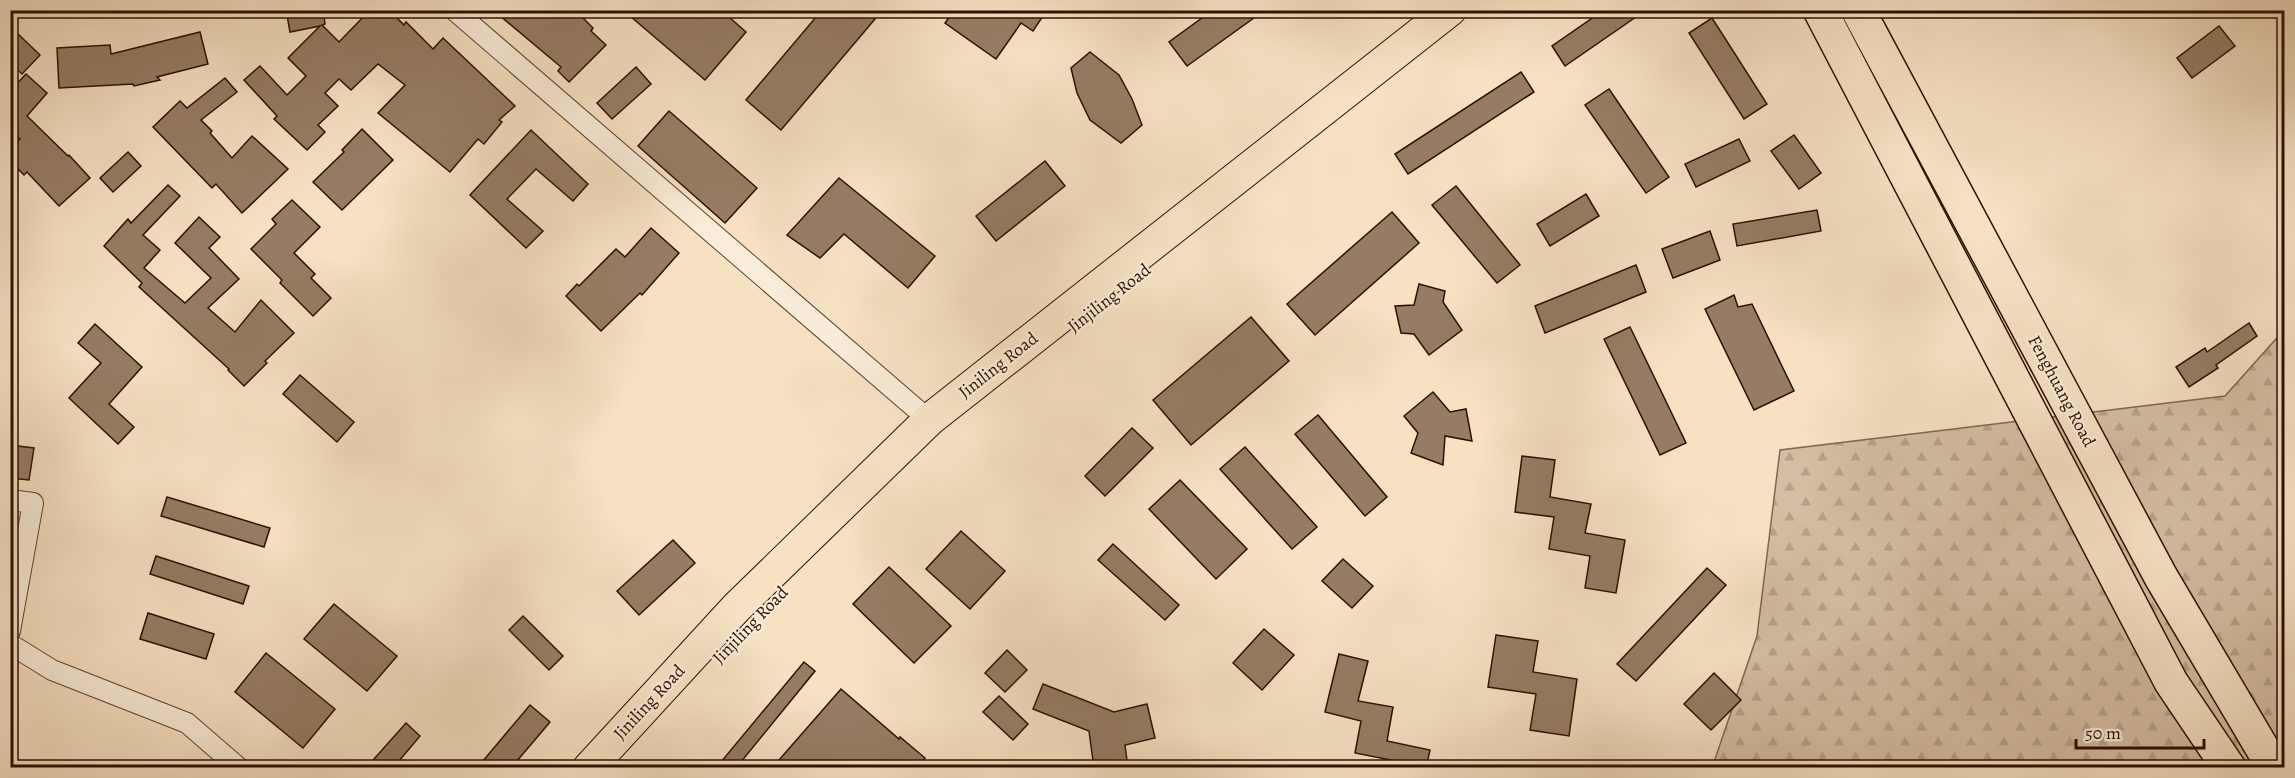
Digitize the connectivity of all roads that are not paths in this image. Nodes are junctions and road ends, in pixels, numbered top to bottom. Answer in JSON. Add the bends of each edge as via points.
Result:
{"nodes":[{"id":1,"x":454,"y":10,"type":"edge"},
{"id":2,"x":1450,"y":10,"type":"edge"},
{"id":3,"x":1475,"y":10,"type":"edge"},
{"id":4,"x":1820,"y":10,"type":"edge"},
{"id":5,"x":1858,"y":10,"type":"edge"},
{"id":6,"x":928,"y":420,"type":"junction"},
{"id":7,"x":10,"y":500,"type":"edge"},
{"id":8,"x":10,"y":631,"type":"edge"},
{"id":9,"x":10,"y":644,"type":"edge"},
{"id":10,"x":239,"y":768,"type":"edge"},
{"id":11,"x":589,"y":768,"type":"edge"},
{"id":12,"x":616,"y":768,"type":"edge"},
{"id":13,"x":2229,"y":768,"type":"edge"},
{"id":14,"x":2274,"y":768,"type":"edge"}],
"edges":[{"from":1,"to":6,"type":"street"},
{"from":2,"to":6,"type":"main road","name":"Jiniling Road"},
{"from":3,"to":12,"type":"main road","name":"Jinjiling Road","via":[[989,393],[891,480]]},
{"from":4,"to":13,"type":"highway","via":[[2171,682]]},
{"from":5,"to":14,"type":"highway","name":"Fenghuang Road","via":[[2161,577]]},
{"from":6,"to":11,"type":"main road","name":"Jiniling Road","via":[[736,608]]},
{"from":7,"to":8,"type":"street","via":[[33,503]]},
{"from":9,"to":10,"type":"street","via":[[52,670],[186,723]]}]}
